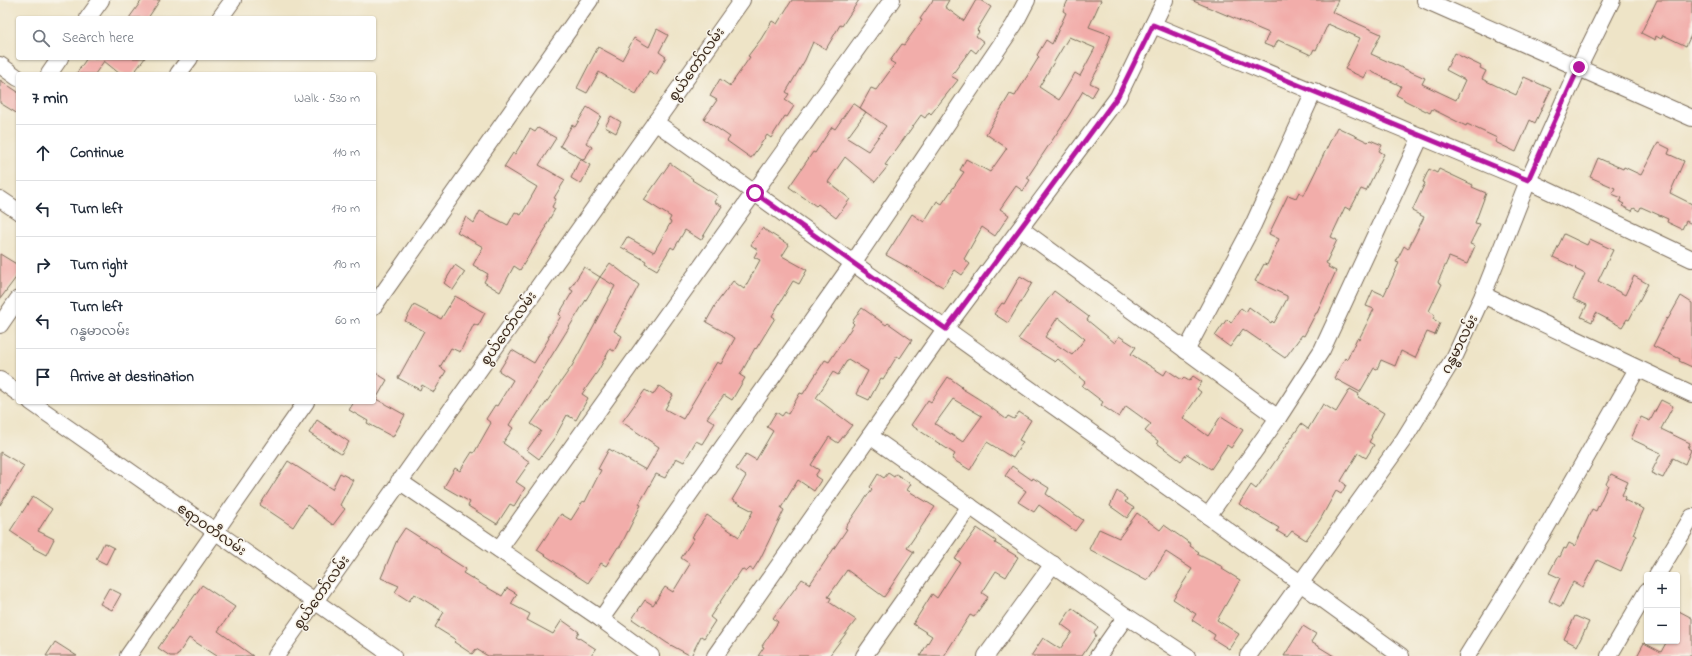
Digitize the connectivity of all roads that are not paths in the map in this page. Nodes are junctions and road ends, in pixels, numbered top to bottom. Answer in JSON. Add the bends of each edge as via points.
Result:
{"nodes":[{"id":1,"x":101,"y":0,"type":"edge"},
{"id":2,"x":233,"y":0,"type":"edge"},
{"id":3,"x":590,"y":0,"type":"edge"},
{"id":4,"x":742,"y":0,"type":"edge"},
{"id":5,"x":892,"y":0,"type":"edge"},
{"id":6,"x":1027,"y":0,"type":"edge"},
{"id":7,"x":1165,"y":0,"type":"edge"},
{"id":8,"x":1425,"y":0,"type":"edge"},
{"id":9,"x":1612,"y":0,"type":"edge"},
{"id":10,"x":89,"y":16,"type":"edge"},
{"id":11,"x":221,"y":16,"type":"edge"},
{"id":12,"x":1153,"y":25,"type":"junction"},
{"id":13,"x":59,"y":60,"type":"edge"},
{"id":14,"x":188,"y":60,"type":"edge"},
{"id":15,"x":0,"y":65,"type":"edge"},
{"id":16,"x":1579,"y":67,"type":"junction"},
{"id":17,"x":50,"y":72,"type":"edge"},
{"id":18,"x":180,"y":72,"type":"edge"},
{"id":19,"x":16,"y":77,"type":"edge"},
{"id":20,"x":1314,"y":91,"type":"junction"},
{"id":21,"x":1692,"y":118,"type":"edge"},
{"id":22,"x":655,"y":122,"type":"junction"},
{"id":23,"x":1421,"y":136,"type":"junction"},
{"id":24,"x":1528,"y":180,"type":"junction"},
{"id":25,"x":755,"y":193,"type":"junction"},
{"id":26,"x":0,"y":199,"type":"edge"},
{"id":27,"x":16,"y":210,"type":"edge"},
{"id":28,"x":1021,"y":230,"type":"junction"},
{"id":29,"x":1692,"y":259,"type":"edge"},
{"id":30,"x":853,"y":263,"type":"junction"},
{"id":31,"x":1483,"y":295,"type":"junction"},
{"id":32,"x":16,"y":302,"type":"edge"},
{"id":33,"x":376,"y":303,"type":"edge"},
{"id":34,"x":0,"y":325,"type":"edge"},
{"id":35,"x":946,"y":329,"type":"junction"},
{"id":36,"x":1186,"y":351,"type":"junction"},
{"id":37,"x":1637,"y":369,"type":"junction"},
{"id":38,"x":0,"y":380,"type":"edge"},
{"id":39,"x":16,"y":392,"type":"edge"},
{"id":40,"x":1692,"y":394,"type":"edge"},
{"id":41,"x":34,"y":404,"type":"edge"},
{"id":42,"x":305,"y":404,"type":"edge"},
{"id":43,"x":1278,"y":418,"type":"junction"},
{"id":44,"x":870,"y":436,"type":"junction"},
{"id":45,"x":399,"y":480,"type":"junction"},
{"id":46,"x":970,"y":506,"type":"junction"},
{"id":47,"x":1208,"y":516,"type":"junction"},
{"id":48,"x":1692,"y":517,"type":"edge"},
{"id":49,"x":215,"y":531,"type":"junction"},
{"id":50,"x":499,"y":549,"type":"junction"},
{"id":51,"x":1053,"y":564,"type":"junction"},
{"id":52,"x":1659,"y":572,"type":"edge"},
{"id":53,"x":1299,"y":583,"type":"junction"},
{"id":54,"x":1644,"y":597,"type":"edge"},
{"id":55,"x":315,"y":600,"type":"junction"},
{"id":56,"x":1126,"y":616,"type":"junction"},
{"id":57,"x":601,"y":619,"type":"junction"},
{"id":58,"x":128,"y":656,"type":"edge"},
{"id":59,"x":276,"y":656,"type":"edge"},
{"id":60,"x":393,"y":656,"type":"edge"},
{"id":61,"x":651,"y":656,"type":"edge"},
{"id":62,"x":715,"y":656,"type":"edge"},
{"id":63,"x":864,"y":656,"type":"edge"},
{"id":64,"x":986,"y":656,"type":"edge"},
{"id":65,"x":1098,"y":656,"type":"edge"},
{"id":66,"x":1187,"y":656,"type":"edge"},
{"id":67,"x":1248,"y":656,"type":"edge"},
{"id":68,"x":1401,"y":656,"type":"edge"},
{"id":69,"x":1468,"y":656,"type":"edge"},
{"id":70,"x":1610,"y":656,"type":"edge"}],
"edges":[{"from":1,"to":10,"type":"street"},
{"from":2,"to":11,"type":"street"},
{"from":3,"to":33,"type":"street"},
{"from":4,"to":22,"type":"street","name":"စွယ်တော်လမ်း"},
{"from":5,"to":25,"type":"street"},
{"from":6,"to":30,"type":"street","via":[[1014,25]]},
{"from":7,"to":12,"type":"street"},
{"from":8,"to":16,"type":"street"},
{"from":9,"to":16,"type":"street","name":"ဂန္ဓမာလမ်း"},
{"from":12,"to":20,"type":"street"},
{"from":12,"to":28,"type":"street","via":[[1118,96]]},
{"from":13,"to":17,"type":"street"},
{"from":14,"to":18,"type":"street"},
{"from":15,"to":19,"type":"street"},
{"from":16,"to":21,"type":"street"},
{"from":16,"to":24,"type":"street","name":"ဂန္ဓမာလမ်း"},
{"from":20,"to":23,"type":"street"},
{"from":20,"to":36,"type":"street","via":[[1253,226]]},
{"from":22,"to":25,"type":"street"},
{"from":22,"to":45,"type":"street","name":"စွယ်တော်လမ်း"},
{"from":23,"to":24,"type":"street"},
{"from":23,"to":43,"type":"street","via":[[1322,350]]},
{"from":24,"to":29,"type":"street"},
{"from":24,"to":31,"type":"street","name":"ဂန္ဓမာလမ်း"},
{"from":25,"to":30,"type":"street"},
{"from":25,"to":50,"type":"street"},
{"from":26,"to":27,"type":"street"},
{"from":28,"to":35,"type":"street"},
{"from":28,"to":36,"type":"street"},
{"from":30,"to":35,"type":"street"},
{"from":30,"to":57,"type":"street"},
{"from":31,"to":37,"type":"street"},
{"from":31,"to":53,"type":"street","name":"ဂန္ဓမာလမ်း","via":[[1455,356],[1404,439]]},
{"from":32,"to":34,"type":"street"},
{"from":35,"to":44,"type":"street"},
{"from":35,"to":47,"type":"street"},
{"from":36,"to":43,"type":"street"},
{"from":37,"to":40,"type":"street"},
{"from":37,"to":69,"type":"street","via":[[1543,533]]},
{"from":38,"to":39,"type":"street"},
{"from":41,"to":49,"type":"street","name":"ဧရာဝတီလမ်း"},
{"from":42,"to":49,"type":"street"},
{"from":43,"to":47,"type":"street"},
{"from":44,"to":46,"type":"street"},
{"from":44,"to":62,"type":"street"},
{"from":45,"to":50,"type":"street"},
{"from":45,"to":55,"type":"street","name":"စွယ်တော်လမ်း"},
{"from":46,"to":51,"type":"street"},
{"from":46,"to":63,"type":"street"},
{"from":47,"to":53,"type":"street"},
{"from":48,"to":52,"type":"street"},
{"from":49,"to":55,"type":"street","name":"ဧရာဝတီလမ်း"},
{"from":49,"to":58,"type":"street"},
{"from":50,"to":57,"type":"street"},
{"from":51,"to":56,"type":"street"},
{"from":51,"to":64,"type":"street"},
{"from":53,"to":67,"type":"street","name":"ဂန္ဓမာလမ်း"},
{"from":53,"to":68,"type":"street"},
{"from":54,"to":70,"type":"street"},
{"from":55,"to":59,"type":"street","name":"စွယ်တော်လမ်း"},
{"from":55,"to":60,"type":"street","name":"ဧရာဝတီလမ်း"},
{"from":56,"to":65,"type":"street"},
{"from":56,"to":66,"type":"street"},
{"from":57,"to":61,"type":"street"}]}
